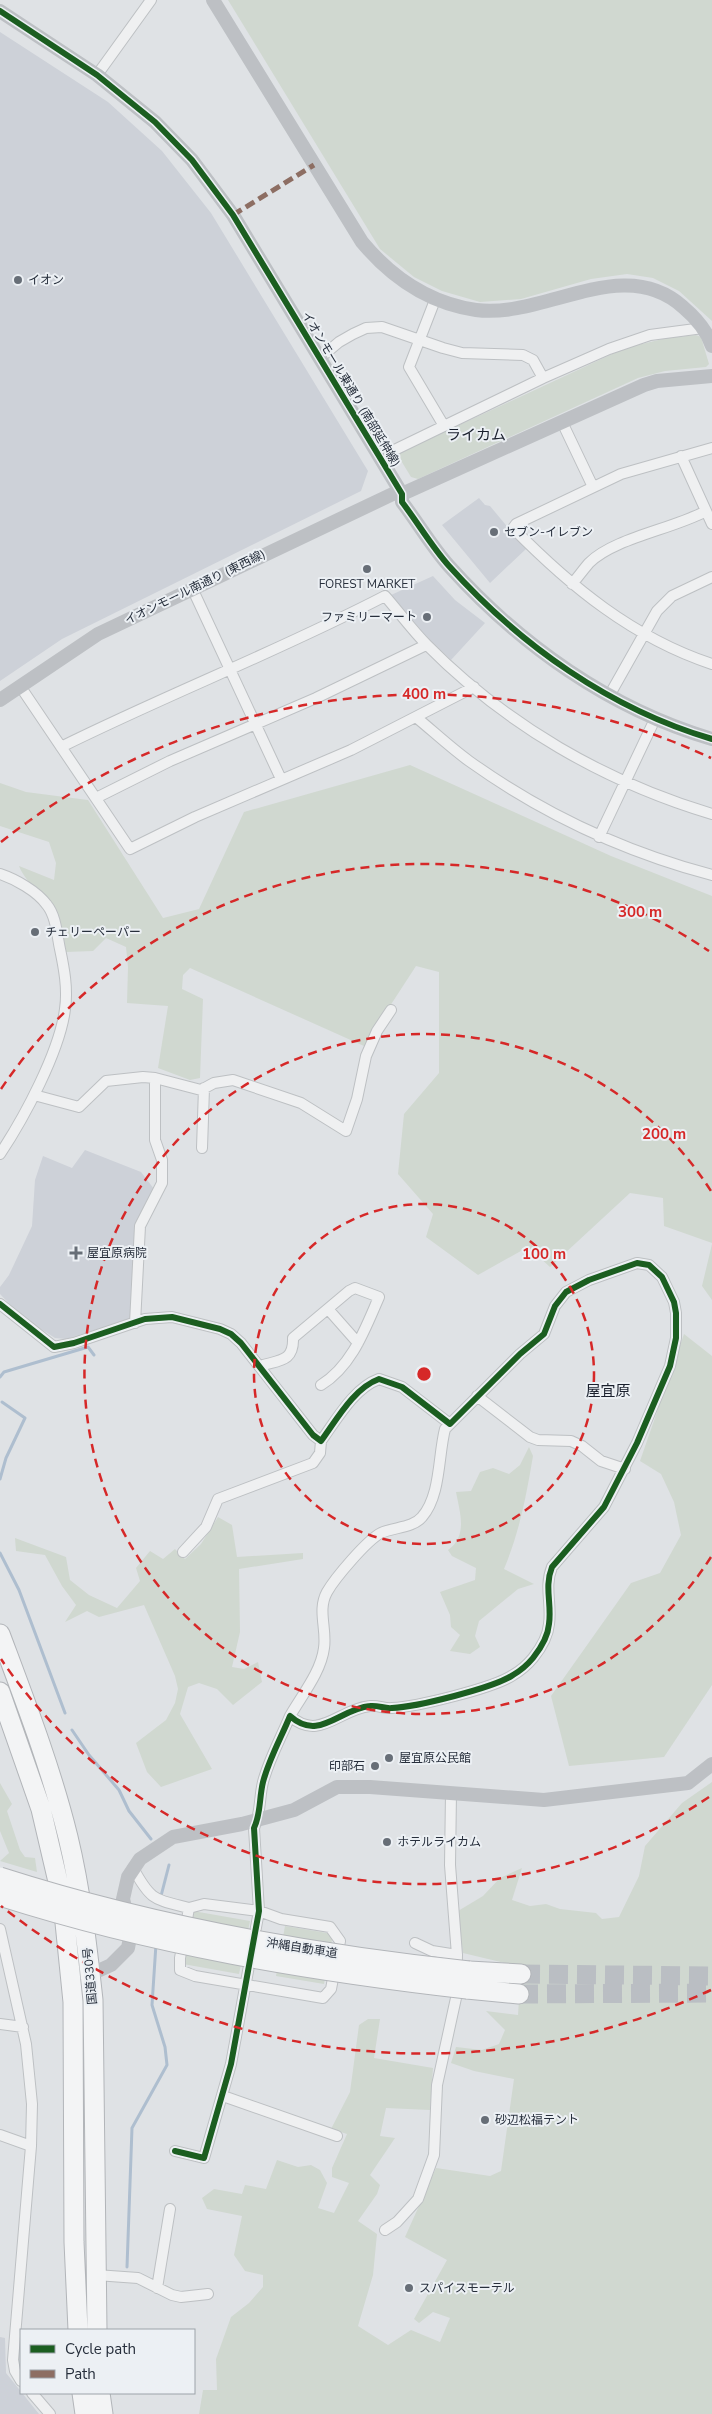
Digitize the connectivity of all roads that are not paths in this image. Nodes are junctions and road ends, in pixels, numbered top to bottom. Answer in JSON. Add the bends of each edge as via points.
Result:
{"nodes":[{"id":1,"x":151,"y":0,"type":"edge"},
{"id":2,"x":212,"y":0,"type":"edge"},
{"id":3,"x":0,"y":11,"type":"edge"},
{"id":4,"x":97,"y":75,"type":"junction"},
{"id":5,"x":435,"y":300,"type":"junction"},
{"id":6,"x":703,"y":328,"type":"junction"},
{"id":7,"x":420,"y":341,"type":"junction"},
{"id":8,"x":712,"y":346,"type":"edge"},
{"id":9,"x":320,"y":358,"type":"junction"},
{"id":10,"x":712,"y":376,"type":"edge"},
{"id":11,"x":543,"y":378,"type":"junction"},
{"id":12,"x":562,"y":422,"type":"junction"},
{"id":13,"x":444,"y":426,"type":"junction"},
{"id":14,"x":712,"y":448,"type":"edge"},
{"id":15,"x":682,"y":456,"type":"junction"},
{"id":16,"x":380,"y":457,"type":"junction"},
{"id":17,"x":593,"y":487,"type":"junction"},
{"id":18,"x":400,"y":493,"type":"junction"},
{"id":19,"x":706,"y":511,"type":"junction"},
{"id":20,"x":712,"y":524,"type":"edge"},
{"id":21,"x":712,"y":577,"type":"edge"},
{"id":22,"x":572,"y":584,"type":"junction"},
{"id":23,"x":192,"y":588,"type":"junction"},
{"id":24,"x":644,"y":634,"type":"junction"},
{"id":25,"x":426,"y":645,"type":"junction"},
{"id":26,"x":712,"y":664,"type":"edge"},
{"id":27,"x":230,"y":669,"type":"junction"},
{"id":28,"x":20,"y":686,"type":"junction"},
{"id":29,"x":474,"y":687,"type":"junction"},
{"id":30,"x":608,"y":696,"type":"junction"},
{"id":31,"x":0,"y":700,"type":"edge"},
{"id":32,"x":417,"y":718,"type":"junction"},
{"id":33,"x":655,"y":719,"type":"junction"},
{"id":34,"x":255,"y":724,"type":"junction"},
{"id":35,"x":712,"y":739,"type":"edge"},
{"id":36,"x":61,"y":747,"type":"junction"},
{"id":37,"x":281,"y":779,"type":"junction"},
{"id":38,"x":625,"y":783,"type":"junction"},
{"id":39,"x":96,"y":798,"type":"junction"},
{"id":40,"x":712,"y":814,"type":"edge"},
{"id":41,"x":599,"y":836,"type":"junction"},
{"id":42,"x":0,"y":874,"type":"edge"},
{"id":43,"x":712,"y":875,"type":"edge"},
{"id":44,"x":391,"y":1010,"type":"dead end"},
{"id":45,"x":155,"y":1078,"type":"junction"},
{"id":46,"x":204,"y":1088,"type":"junction"},
{"id":47,"x":34,"y":1095,"type":"junction"},
{"id":48,"x":202,"y":1148,"type":"dead end"},
{"id":49,"x":0,"y":1154,"type":"edge"},
{"id":50,"x":0,"y":1304,"type":"edge"},
{"id":51,"x":328,"y":1309,"type":"junction"},
{"id":52,"x":135,"y":1323,"type":"junction"},
{"id":53,"x":358,"y":1343,"type":"junction"},
{"id":54,"x":260,"y":1366,"type":"junction"},
{"id":55,"x":321,"y":1385,"type":"dead end"},
{"id":56,"x":477,"y":1396,"type":"junction"},
{"id":57,"x":450,"y":1424,"type":"junction"},
{"id":58,"x":321,"y":1440,"type":"junction"},
{"id":59,"x":625,"y":1469,"type":"junction"},
{"id":60,"x":183,"y":1552,"type":"dead end"},
{"id":61,"x":0,"y":1634,"type":"edge"},
{"id":62,"x":0,"y":1692,"type":"edge"},
{"id":63,"x":290,"y":1716,"type":"junction"},
{"id":64,"x":712,"y":1764,"type":"edge"},
{"id":65,"x":451,"y":1793,"type":"junction"},
{"id":66,"x":259,"y":1819,"type":"junction"},
{"id":67,"x":133,"y":1868,"type":"junction"},
{"id":68,"x":0,"y":1877,"type":"edge"},
{"id":69,"x":0,"y":1896,"type":"edge"},
{"id":70,"x":189,"y":1908,"type":"junction"},
{"id":71,"x":259,"y":1911,"type":"junction"},
{"id":72,"x":0,"y":1929,"type":"edge"},
{"id":73,"x":416,"y":1943,"type":"dead end"},
{"id":74,"x":457,"y":1955,"type":"junction"},
{"id":75,"x":90,"y":1971,"type":"junction"},
{"id":76,"x":71,"y":1973,"type":"junction"},
{"id":77,"x":521,"y":1974,"type":"tunnel mouth"},
{"id":78,"x":468,"y":1980,"type":"junction"},
{"id":79,"x":246,"y":1986,"type":"junction"},
{"id":80,"x":519,"y":1994,"type":"tunnel mouth"},
{"id":81,"x":0,"y":2024,"type":"edge"},
{"id":82,"x":23,"y":2027,"type":"junction"},
{"id":83,"x":223,"y":2096,"type":"junction"},
{"id":84,"x":0,"y":2135,"type":"edge"},
{"id":85,"x":337,"y":2136,"type":"dead end"},
{"id":86,"x":31,"y":2146,"type":"junction"},
{"id":87,"x":175,"y":2151,"type":"dead end"},
{"id":88,"x":170,"y":2209,"type":"dead end"},
{"id":89,"x":384,"y":2230,"type":"dead end"},
{"id":90,"x":96,"y":2276,"type":"junction"},
{"id":91,"x":157,"y":2288,"type":"junction"},
{"id":92,"x":208,"y":2294,"type":"dead end"},
{"id":93,"x":78,"y":2329,"type":"edge"},
{"id":94,"x":97,"y":2329,"type":"edge"},
{"id":95,"x":20,"y":2379,"type":"edge"},
{"id":96,"x":33,"y":2394,"type":"edge"},
{"id":97,"x":82,"y":2394,"type":"edge"},
{"id":98,"x":100,"y":2394,"type":"edge"},
{"id":99,"x":50,"y":2414,"type":"edge"},
{"id":100,"x":85,"y":2414,"type":"edge"},
{"id":101,"x":103,"y":2414,"type":"edge"}],
"edges":[{"from":1,"to":4,"type":"street"},
{"from":2,"to":5,"type":"street","via":[[362,242],[398,278]]},
{"from":3,"to":4,"type":"street","name":"イオンモール東通り (南部延伸線)"},
{"from":4,"to":9,"type":"street","name":"イオンモール東通り (南部延伸線)","via":[[156,122],[207,178]]},
{"from":5,"to":6,"type":"street","via":[[476,310],[504,310],[608,286],[638,285],[678,302]]},
{"from":5,"to":7,"type":"street"},
{"from":6,"to":8,"type":"street"},
{"from":6,"to":11,"type":"street","via":[[659,333],[630,341]]},
{"from":7,"to":9,"type":"street","via":[[392,329],[375,327],[339,342]]},
{"from":7,"to":11,"type":"street","via":[[462,353],[523,355],[533,360]]},
{"from":7,"to":13,"type":"street","via":[[409,367]]},
{"from":9,"to":16,"type":"street","name":"イオンモール東通り (南部延伸線)"},
{"from":10,"to":12,"type":"street","name":"イオンモール南通り (東西線)","via":[[657,381]]},
{"from":11,"to":13,"type":"street"},
{"from":12,"to":17,"type":"street"},
{"from":12,"to":18,"type":"street","name":"イオンモール南通り (東西線)"},
{"from":13,"to":16,"type":"street"},
{"from":14,"to":15,"type":"street"},
{"from":15,"to":17,"type":"street","via":[[621,474]]},
{"from":15,"to":19,"type":"street"},
{"from":16,"to":18,"type":"street","name":"イオンモール東通り (南部延伸線)"},
{"from":17,"to":22,"type":"street","via":[[513,528]]},
{"from":18,"to":23,"type":"street","name":"イオンモール南通り (東西線)"},
{"from":18,"to":30,"type":"street","name":"イオンモール東通り (南部延伸線)","via":[[402,502],[448,564],[472,590],[547,656]]},
{"from":19,"to":20,"type":"street"},
{"from":19,"to":22,"type":"street","via":[[605,551],[590,562]]},
{"from":21,"to":24,"type":"street","via":[[672,596],[657,611]]},
{"from":22,"to":24,"type":"street"},
{"from":23,"to":27,"type":"street"},
{"from":23,"to":28,"type":"street","name":"イオンモール南通り (東西線)","via":[[98,634]]},
{"from":24,"to":26,"type":"street"},
{"from":24,"to":30,"type":"street"},
{"from":25,"to":27,"type":"street","via":[[385,596],[326,627]]},
{"from":25,"to":29,"type":"street"},
{"from":25,"to":34,"type":"street"},
{"from":27,"to":34,"type":"street"},
{"from":27,"to":36,"type":"street"},
{"from":28,"to":31,"type":"street","name":"イオンモール南通り (東西線)"},
{"from":28,"to":36,"type":"street"},
{"from":29,"to":32,"type":"street"},
{"from":29,"to":38,"type":"street","via":[[514,720],[558,748]]},
{"from":30,"to":33,"type":"street","name":"イオンモール東通り (南部延伸線)"},
{"from":32,"to":37,"type":"street"},
{"from":32,"to":41,"type":"street","via":[[505,786]]},
{"from":33,"to":35,"type":"street","name":"イオンモール東通り (南部延伸線)"},
{"from":33,"to":38,"type":"street"},
{"from":34,"to":37,"type":"street"},
{"from":34,"to":39,"type":"street"},
{"from":36,"to":39,"type":"street"},
{"from":37,"to":39,"type":"street","via":[[130,849]]},
{"from":38,"to":40,"type":"street"},
{"from":38,"to":41,"type":"street"},
{"from":41,"to":43,"type":"street","via":[[684,868]]},
{"from":42,"to":47,"type":"street","via":[[28,889],[47,905],[53,917],[66,983],[65,1009],[57,1039]]},
{"from":44,"to":46,"type":"street","via":[[366,1056],[357,1100],[346,1131],[301,1103],[233,1080]]},
{"from":45,"to":46,"type":"street","via":[[201,1090]]},
{"from":45,"to":47,"type":"street","via":[[143,1076],[106,1081],[79,1107]]},
{"from":45,"to":52,"type":"street","via":[[155,1140],[162,1160],[162,1183],[140,1226]]},
{"from":46,"to":48,"type":"street"},
{"from":47,"to":49,"type":"street"},
{"from":50,"to":52,"type":"street","via":[[54,1347]]},
{"from":51,"to":53,"type":"street"},
{"from":51,"to":53,"type":"street","via":[[356,1288],[379,1297]]},
{"from":51,"to":54,"type":"street","via":[[293,1338],[291,1354],[286,1359]]},
{"from":52,"to":54,"type":"street","via":[[145,1318],[172,1317],[220,1329],[241,1343]]},
{"from":53,"to":55,"type":"street","via":[[336,1374]]},
{"from":54,"to":58,"type":"street","via":[[313,1435]]},
{"from":56,"to":57,"type":"street"},
{"from":56,"to":59,"type":"street","via":[[530,1437],[571,1441],[601,1461]]},
{"from":56,"to":59,"type":"street","via":[[544,1334],[555,1306],[566,1292],[637,1263],[649,1265],[662,1277],[674,1302],[676,1338],[670,1366]]},
{"from":57,"to":58,"type":"street","via":[[402,1387],[379,1379],[369,1383],[354,1398]]},
{"from":57,"to":63,"type":"street","via":[[445,1430],[435,1487],[424,1516],[415,1524],[378,1534],[343,1570],[327,1592],[322,1604],[324,1648],[315,1673]]},
{"from":58,"to":60,"type":"street","via":[[320,1453],[313,1463],[218,1500],[206,1527]]},
{"from":59,"to":63,"type":"street","via":[[604,1507],[552,1568],[547,1579],[550,1623],[544,1642],[532,1660],[513,1676],[488,1686],[396,1708],[370,1706],[311,1728],[300,1725]]},
{"from":61,"to":75,"type":"highway","name":"国道330号","via":[[37,1733],[63,1821],[82,1911]]},
{"from":62,"to":76,"type":"highway","name":"国道330号","via":[[41,1809],[55,1862]]},
{"from":63,"to":66,"type":"street","via":[[262,1784]]},
{"from":64,"to":65,"type":"street","via":[[688,1783],[544,1800]]},
{"from":65,"to":66,"type":"street","via":[[338,1787],[294,1810]]},
{"from":65,"to":74,"type":"street","via":[[450,1865]]},
{"from":66,"to":67,"type":"street","via":[[173,1837],[145,1854]]},
{"from":66,"to":71,"type":"street","via":[[254,1828]]},
{"from":67,"to":70,"type":"street","via":[[153,1898]]},
{"from":67,"to":75,"type":"street","via":[[123,1899],[131,1932],[128,1948],[112,1965]]},
{"from":68,"to":78,"type":"highway","name":"沖縄自動車道","bridge":true,"via":[[178,1926]]},
{"from":69,"to":78,"type":"highway","name":"沖縄自動車道","bridge":true,"via":[[108,1928],[234,1956],[374,1978]]},
{"from":70,"to":71,"type":"street","via":[[204,1904]]},
{"from":70,"to":79,"type":"street","via":[[180,1970]]},
{"from":71,"to":79,"type":"street"},
{"from":71,"to":79,"type":"street","via":[[330,1927],[340,1941],[331,1989],[323,1998]]},
{"from":72,"to":82,"type":"street"},
{"from":73,"to":74,"type":"street","via":[[432,1951]]},
{"from":74,"to":89,"type":"street","via":[[456,1998],[437,2085],[434,2155],[418,2199]]},
{"from":75,"to":76,"type":"street"},
{"from":75,"to":90,"type":"highway","name":"国道330号"},
{"from":76,"to":93,"type":"highway","name":"国道330号"},
{"from":77,"to":78,"type":"highway","name":"沖縄自動車道"},
{"from":78,"to":80,"type":"highway","name":"沖縄自動車道"},
{"from":79,"to":83,"type":"street"},
{"from":81,"to":82,"type":"street"},
{"from":82,"to":86,"type":"street","via":[[31,2083]]},
{"from":83,"to":85,"type":"street"},
{"from":83,"to":87,"type":"street","via":[[204,2158]]},
{"from":84,"to":86,"type":"street"},
{"from":86,"to":95,"type":"street","via":[[13,2360]]},
{"from":88,"to":91,"type":"street"},
{"from":90,"to":91,"type":"street","via":[[138,2278]]},
{"from":90,"to":94,"type":"highway","name":"国道330号"},
{"from":91,"to":92,"type":"street","via":[[181,2297]]},
{"from":96,"to":99,"type":"street"},
{"from":97,"to":100,"type":"highway"},
{"from":98,"to":101,"type":"highway"}]}
